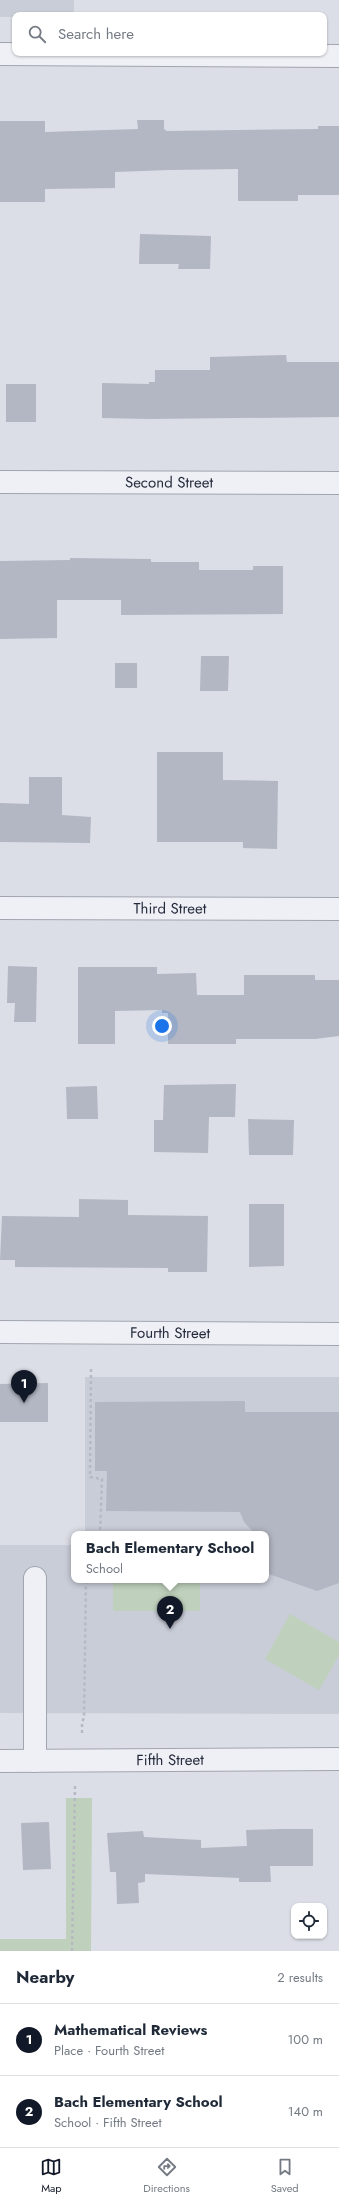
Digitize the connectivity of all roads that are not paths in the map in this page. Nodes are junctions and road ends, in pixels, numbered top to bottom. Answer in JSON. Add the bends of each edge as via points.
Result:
{"nodes":[{"id":1,"x":0,"y":54,"type":"edge"},
{"id":2,"x":12,"y":54,"type":"edge"},
{"id":3,"x":327,"y":56,"type":"edge"},
{"id":4,"x":339,"y":56,"type":"edge"},
{"id":5,"x":0,"y":482,"type":"edge"},
{"id":6,"x":339,"y":483,"type":"edge"},
{"id":7,"x":0,"y":908,"type":"edge"},
{"id":8,"x":339,"y":909,"type":"edge"},
{"id":9,"x":0,"y":1332,"type":"edge"},
{"id":10,"x":339,"y":1334,"type":"edge"},
{"id":11,"x":35,"y":1578,"type":"dead end"},
{"id":12,"x":339,"y":1759,"type":"edge"},
{"id":13,"x":35,"y":1761,"type":"junction"},
{"id":14,"x":0,"y":1762,"type":"edge"}],
"edges":[{"from":1,"to":2,"type":"street"},
{"from":3,"to":4,"type":"street"},
{"from":5,"to":6,"type":"street","name":"Second Street"},
{"from":7,"to":8,"type":"street","name":"Third Street"},
{"from":9,"to":10,"type":"street","name":"Fourth Street"},
{"from":11,"to":13,"type":"street"},
{"from":12,"to":13,"type":"street","name":"Fifth Street"},
{"from":13,"to":14,"type":"street","name":"Fifth Street"}]}
